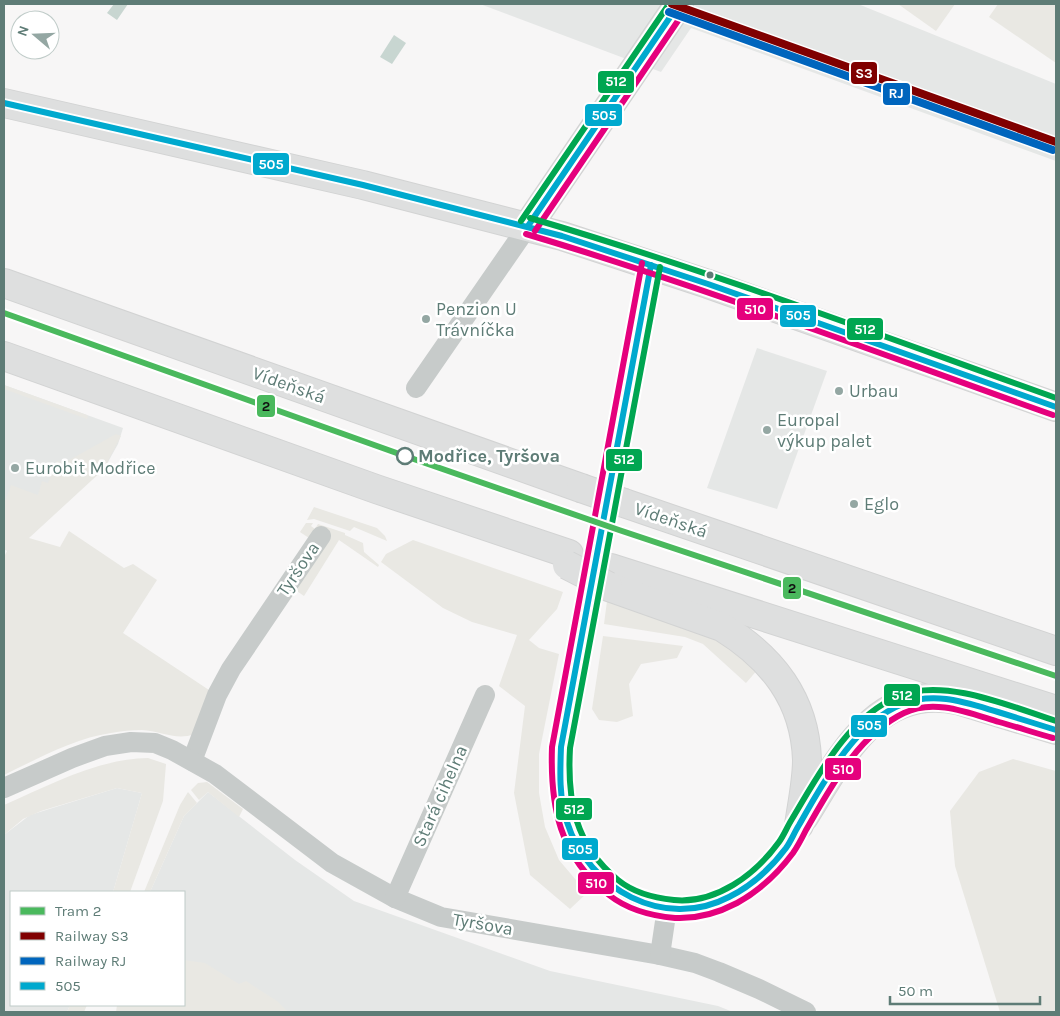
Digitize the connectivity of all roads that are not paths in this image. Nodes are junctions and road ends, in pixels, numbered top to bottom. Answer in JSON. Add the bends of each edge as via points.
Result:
{"nodes":[{"id":1,"x":678,"y":4,"type":"edge"},
{"id":2,"x":4,"y":103,"type":"edge"},
{"id":3,"x":528,"y":226,"type":"junction"},
{"id":4,"x":651,"y":265,"type":"junction"},
{"id":5,"x":4,"y":283,"type":"edge"},
{"id":6,"x":4,"y":356,"type":"edge"},
{"id":7,"x":416,"y":388,"type":"dead end"},
{"id":8,"x":1056,"y":406,"type":"edge"},
{"id":9,"x":321,"y":536,"type":"dead end"},
{"id":10,"x":610,"y":577,"type":"junction"},
{"id":11,"x":1056,"y":651,"type":"edge"},
{"id":12,"x":485,"y":695,"type":"dead end"},
{"id":13,"x":1056,"y":710,"type":"edge"},
{"id":14,"x":1056,"y":730,"type":"edge"},
{"id":15,"x":192,"y":761,"type":"junction"},
{"id":16,"x":4,"y":788,"type":"edge"},
{"id":17,"x":799,"y":825,"type":"junction"},
{"id":18,"x":395,"y":898,"type":"junction"},
{"id":19,"x":667,"y":908,"type":"junction"},
{"id":20,"x":660,"y":955,"type":"junction"},
{"id":21,"x":806,"y":1012,"type":"edge"}],
"edges":[{"from":1,"to":3,"type":"main road"},
{"from":2,"to":3,"type":"main road"},
{"from":3,"to":4,"type":"main road"},
{"from":3,"to":7,"type":"street"},
{"from":4,"to":8,"type":"main road"},
{"from":4,"to":19,"type":"street","via":[[565,721],[560,784],[562,804],[573,839],[598,874],[626,896],[641,903]]},
{"from":5,"to":11,"type":"main road","name":"Vídeňská","bridge":true,"via":[[624,504]]},
{"from":6,"to":10,"type":"main road","via":[[521,538]]},
{"from":9,"to":15,"type":"street","name":"Tyršova","via":[[231,669],[217,695]]},
{"from":10,"to":13,"type":"main road"},
{"from":10,"to":17,"type":"main road","via":[[722,627],[773,668],[798,712],[806,745]]},
{"from":12,"to":18,"type":"street","name":"Stará cihelna"},
{"from":14,"to":17,"type":"main road","via":[[943,697],[928,697],[897,706],[864,728],[849,746]]},
{"from":15,"to":16,"type":"street","name":"Tyršova","via":[[156,743],[131,742],[105,746]]},
{"from":15,"to":18,"type":"street","name":"Tyršova","via":[[251,800],[332,863]]},
{"from":17,"to":19,"type":"street","via":[[775,862],[739,892],[702,908]]},
{"from":18,"to":20,"type":"street","name":"Tyršova","via":[[441,917]]},
{"from":19,"to":20,"type":"street"},
{"from":20,"to":21,"type":"street","name":"Tyršova","via":[[719,972]]}]}
